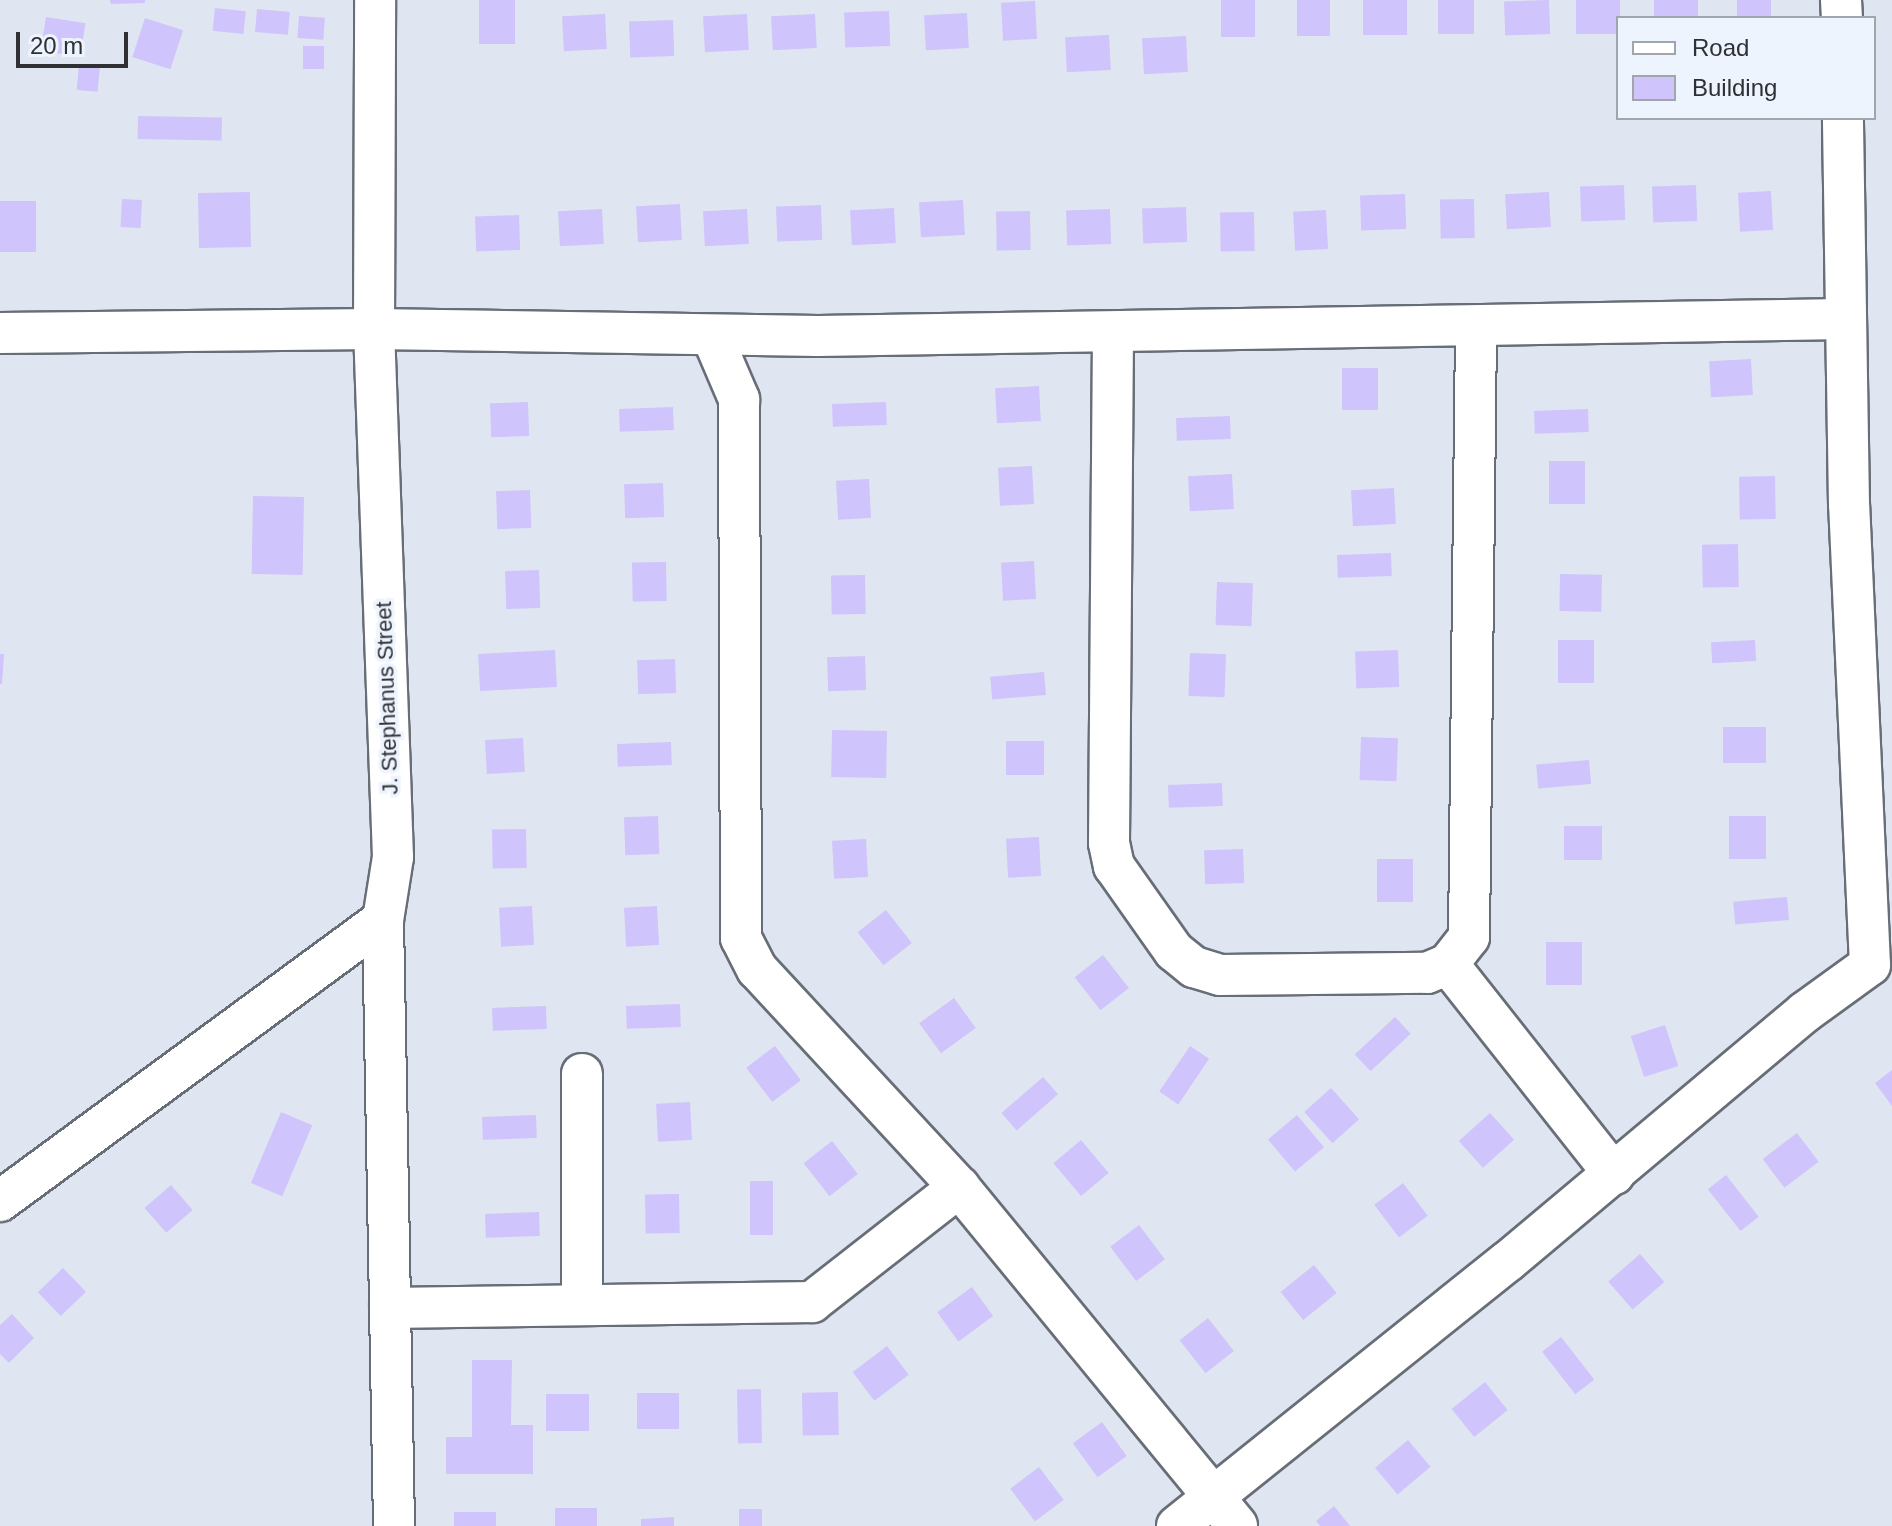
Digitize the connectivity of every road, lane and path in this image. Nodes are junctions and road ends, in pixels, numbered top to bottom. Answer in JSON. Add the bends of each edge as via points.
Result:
{"nodes":[{"id":1,"x":375,"y":0,"type":"edge"},
{"id":2,"x":1843,"y":120,"type":"edge"},
{"id":3,"x":1845,"y":319,"type":"junction"},
{"id":4,"x":1476,"y":326,"type":"junction"},
{"id":5,"x":374,"y":329,"type":"junction"},
{"id":6,"x":0,"y":333,"type":"edge"},
{"id":7,"x":1113,"y":333,"type":"junction"},
{"id":8,"x":712,"y":336,"type":"junction"},
{"id":9,"x":383,"y":920,"type":"junction"},
{"id":10,"x":1448,"y":964,"type":"junction"},
{"id":11,"x":582,"y":1074,"type":"dead end"},
{"id":12,"x":1614,"y":1174,"type":"junction"},
{"id":13,"x":959,"y":1187,"type":"junction"},
{"id":14,"x":0,"y":1201,"type":"edge"},
{"id":15,"x":582,"y":1303,"type":"junction"},
{"id":16,"x":390,"y":1308,"type":"junction"},
{"id":17,"x":1225,"y":1512,"type":"edge"},
{"id":18,"x":394,"y":1526,"type":"edge"},
{"id":19,"x":1177,"y":1526,"type":"edge"}],
"edges":[{"from":1,"to":5,"type":"street","name":"J. Stephanus Street"},
{"from":2,"to":3,"type":"street"},
{"from":3,"to":4,"type":"street"},
{"from":3,"to":12,"type":"street","via":[[1870,965],[1805,1012]]},
{"from":4,"to":7,"type":"street"},
{"from":4,"to":10,"type":"street","via":[[1469,937]]},
{"from":5,"to":6,"type":"street"},
{"from":5,"to":8,"type":"street"},
{"from":5,"to":9,"type":"street","name":"J. Stephanus Street","via":[[393,857]]},
{"from":7,"to":8,"type":"street"},
{"from":7,"to":10,"type":"street","via":[[1109,843],[1114,866],[1174,951],[1207,971],[1427,973]]},
{"from":8,"to":13,"type":"street","via":[[739,399],[741,938],[757,969]]},
{"from":9,"to":14,"type":"street"},
{"from":9,"to":16,"type":"street","name":"J. Stephanus Street"},
{"from":10,"to":12,"type":"street"},
{"from":11,"to":15,"type":"street"},
{"from":12,"to":17,"type":"street"},
{"from":13,"to":15,"type":"street","via":[[812,1302]]},
{"from":13,"to":17,"type":"street"},
{"from":15,"to":16,"type":"street"},
{"from":16,"to":18,"type":"street","name":"J. Stephanus Street"},
{"from":17,"to":19,"type":"street"}]}
